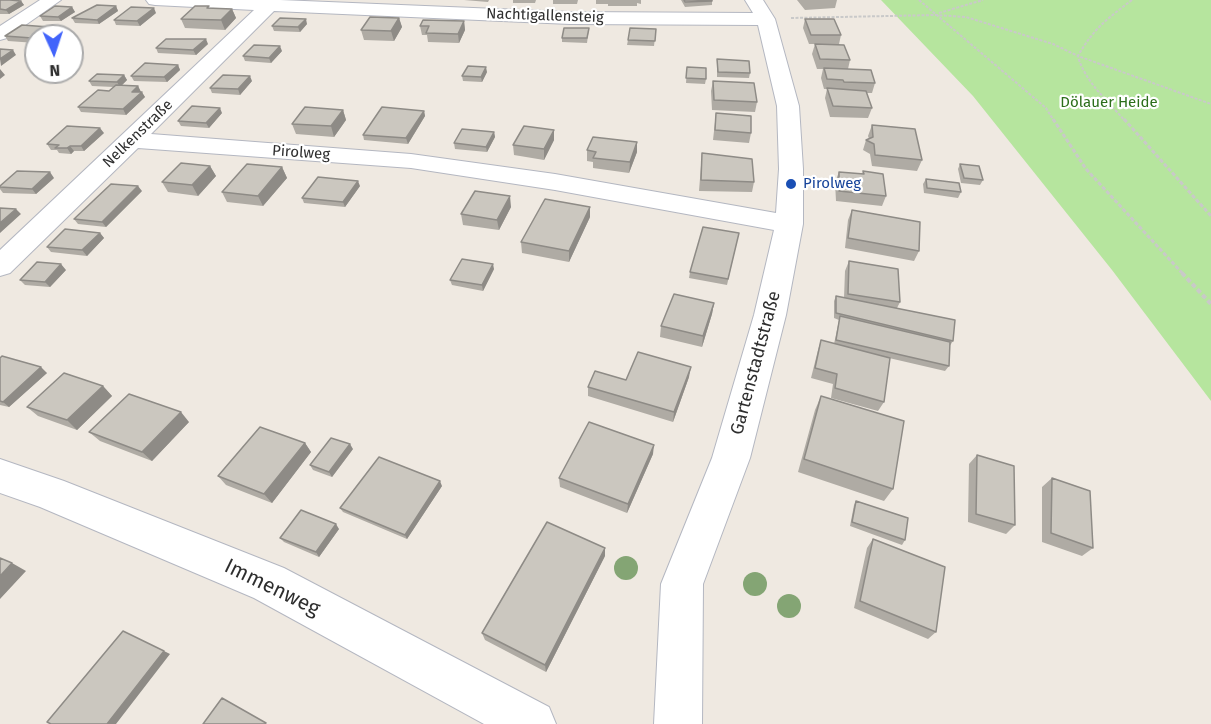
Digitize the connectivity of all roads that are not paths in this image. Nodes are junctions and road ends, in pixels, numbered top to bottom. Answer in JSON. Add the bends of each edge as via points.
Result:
{"nodes":[{"id":1,"x":52,"y":0,"type":"edge"},
{"id":2,"x":155,"y":0,"type":"edge"},
{"id":3,"x":266,"y":3,"type":"edge"},
{"id":4,"x":760,"y":9,"type":"edge"},
{"id":5,"x":0,"y":34,"type":"edge"},
{"id":6,"x":132,"y":140,"type":"junction"},
{"id":7,"x":789,"y":224,"type":"junction"},
{"id":8,"x":0,"y":266,"type":"edge"},
{"id":9,"x":0,"y":476,"type":"edge"},
{"id":10,"x":532,"y":724,"type":"edge"},
{"id":11,"x":678,"y":724,"type":"edge"}],
"edges":[{"from":1,"to":5,"type":"street"},
{"from":2,"to":3,"type":"street","name":"Nachtigallensteig"},
{"from":3,"to":4,"type":"street","name":"Nachtigallensteig","via":[[570,18]]},
{"from":3,"to":6,"type":"street","name":"Nelkenstraße"},
{"from":4,"to":7,"type":"street","name":"Gartenstadtstraße","via":[[788,106]]},
{"from":6,"to":7,"type":"street","name":"Pirolweg","via":[[411,161]]},
{"from":6,"to":8,"type":"street","name":"Nelkenstraße"},
{"from":7,"to":11,"type":"street","name":"Gartenstadtstraße","via":[[770,315],[731,458],[682,584]]},
{"from":9,"to":10,"type":"street","name":"Immenweg","via":[[269,583]]}]}
